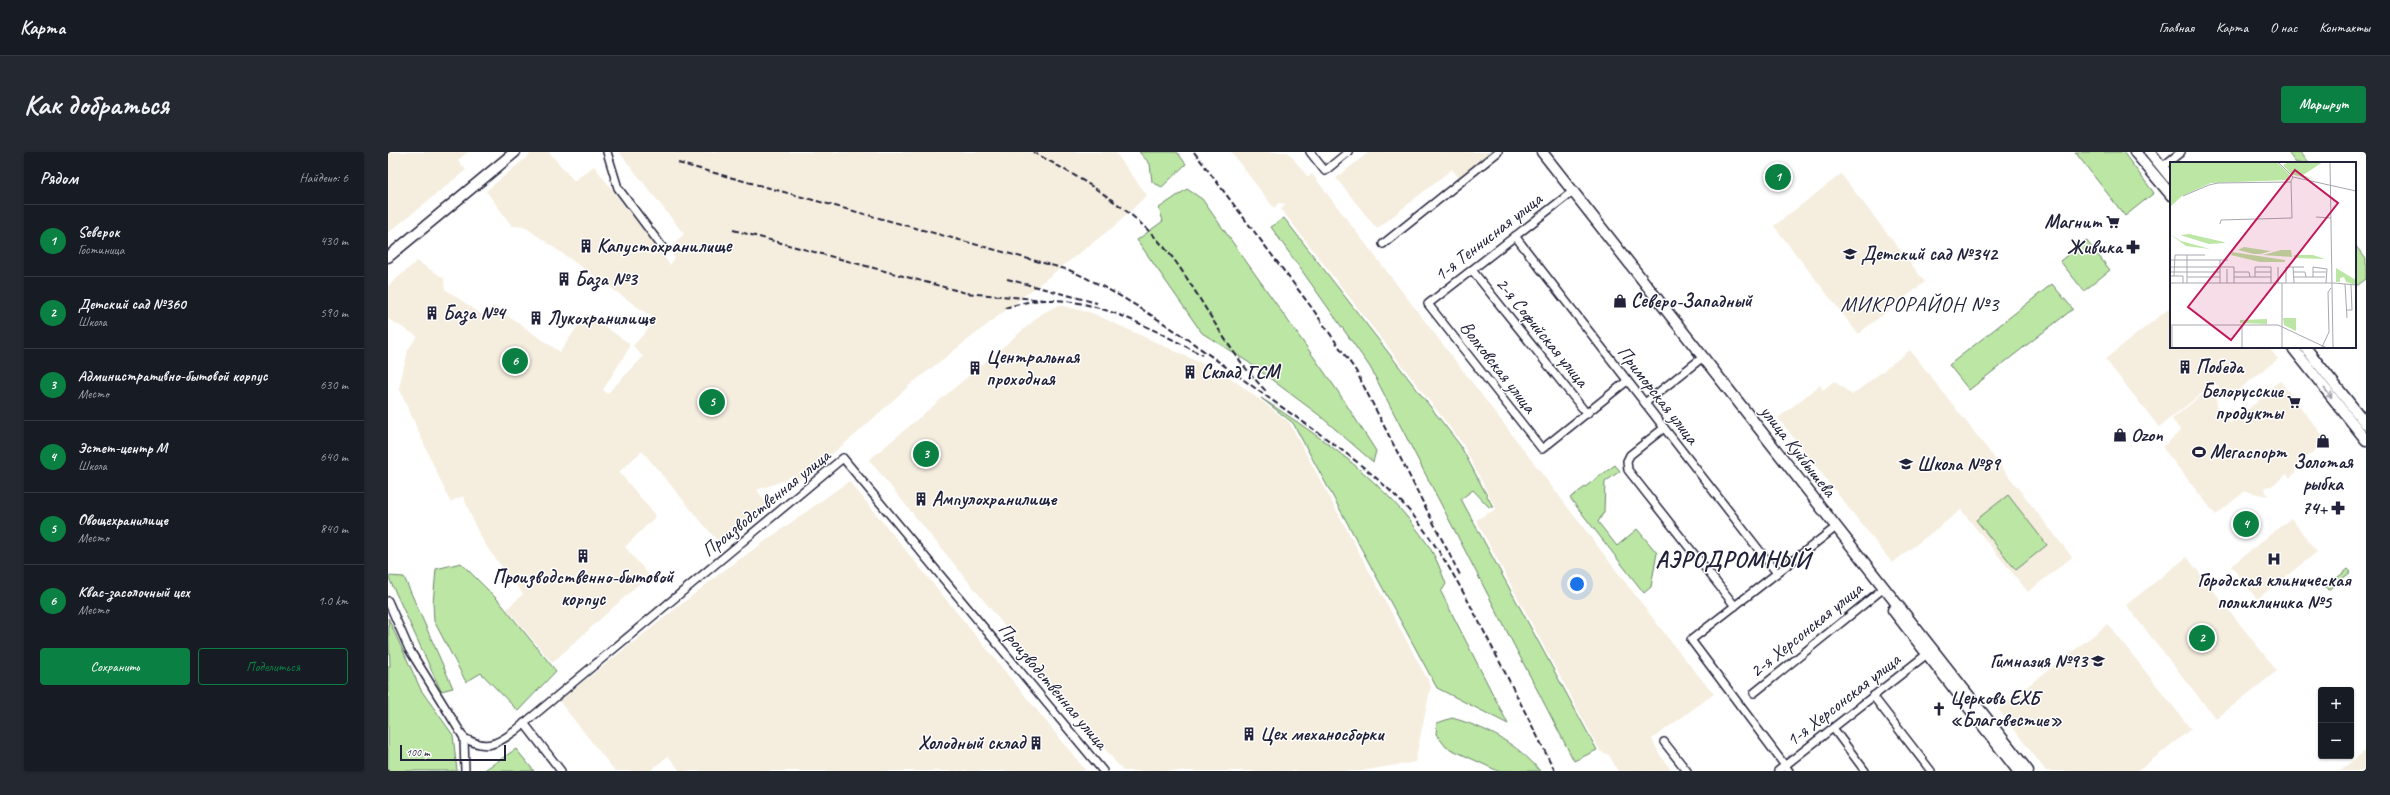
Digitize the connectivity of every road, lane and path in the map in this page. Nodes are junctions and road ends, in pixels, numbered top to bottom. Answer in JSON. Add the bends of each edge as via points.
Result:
{"nodes":[{"id":1,"x":515,"y":152,"type":"edge"},
{"id":2,"x":607,"y":152,"type":"edge"},
{"id":3,"x":1310,"y":152,"type":"edge"},
{"id":4,"x":1348,"y":152,"type":"edge"},
{"id":5,"x":1498,"y":152,"type":"edge"},
{"id":6,"x":1534,"y":152,"type":"edge"},
{"id":7,"x":1542,"y":152,"type":"edge"},
{"id":8,"x":2135,"y":152,"type":"edge"},
{"id":9,"x":2181,"y":152,"type":"edge"},
{"id":10,"x":2155,"y":154,"type":"edge"},
{"id":11,"x":2162,"y":167,"type":"junction"},
{"id":12,"x":2149,"y":170,"type":"junction"},
{"id":13,"x":2170,"y":177,"type":"edge"},
{"id":14,"x":1570,"y":193,"type":"junction"},
{"id":15,"x":2170,"y":194,"type":"edge"},
{"id":16,"x":1514,"y":236,"type":"junction"},
{"id":17,"x":1383,"y":244,"type":"dead end"},
{"id":18,"x":663,"y":248,"type":"dead end"},
{"id":19,"x":388,"y":257,"type":"edge"},
{"id":20,"x":1472,"y":270,"type":"junction"},
{"id":21,"x":1428,"y":304,"type":"joint"},
{"id":22,"x":2293,"y":348,"type":"edge"},
{"id":23,"x":2306,"y":348,"type":"edge"},
{"id":24,"x":1700,"y":359,"type":"junction"},
{"id":25,"x":1627,"y":381,"type":"junction"},
{"id":26,"x":1644,"y":403,"type":"junction"},
{"id":27,"x":1587,"y":414,"type":"junction"},
{"id":28,"x":2366,"y":424,"type":"edge"},
{"id":29,"x":1664,"y":428,"type":"junction"},
{"id":30,"x":2366,"y":440,"type":"edge"},
{"id":31,"x":1834,"y":529,"type":"junction"},
{"id":32,"x":1777,"y":573,"type":"junction"},
{"id":33,"x":1881,"y":590,"type":"junction"},
{"id":34,"x":388,"y":601,"type":"edge"},
{"id":35,"x":1734,"y":606,"type":"junction"},
{"id":36,"x":1930,"y":652,"type":"junction"},
{"id":37,"x":1754,"y":693,"type":"dead end"},
{"id":38,"x":1873,"y":696,"type":"junction"},
{"id":39,"x":1977,"y":712,"type":"junction"},
{"id":40,"x":524,"y":723,"type":"junction"},
{"id":41,"x":1833,"y":728,"type":"junction"},
{"id":42,"x":464,"y":738,"type":"junction"},
{"id":43,"x":1664,"y":742,"type":"dead end"},
{"id":44,"x":1787,"y":768,"type":"edge"},
{"id":45,"x":465,"y":771,"type":"edge"},
{"id":46,"x":561,"y":771,"type":"edge"},
{"id":47,"x":1103,"y":771,"type":"edge"},
{"id":48,"x":1687,"y":771,"type":"edge"},
{"id":49,"x":1778,"y":771,"type":"edge"},
{"id":50,"x":1865,"y":771,"type":"edge"},
{"id":51,"x":1931,"y":771,"type":"edge"},
{"id":52,"x":2018,"y":771,"type":"edge"},
{"id":53,"x":2028,"y":771,"type":"edge"}],
"edges":[{"from":1,"to":19,"type":"main road"},
{"from":2,"to":18,"type":"street","via":[[618,188]]},
{"from":3,"to":4,"type":"street","via":[[1325,171]]},
{"from":5,"to":17,"type":"street"},
{"from":6,"to":14,"type":"main road","name":"улица Куйбышева"},
{"from":7,"to":14,"type":"main road","name":"улица Куйбышева"},
{"from":8,"to":12,"type":"main road"},
{"from":9,"to":11,"type":"street"},
{"from":10,"to":11,"type":"main road"},
{"from":10,"to":12,"type":"main road"},
{"from":11,"to":12,"type":"main road"},
{"from":11,"to":13,"type":"main road"},
{"from":12,"to":15,"type":"main road"},
{"from":14,"to":16,"type":"street","name":"1-я Теннисная улица"},
{"from":14,"to":24,"type":"main road","name":"улица Куйбышева"},
{"from":16,"to":20,"type":"street","name":"1-я Теннисная улица"},
{"from":16,"to":25,"type":"street","name":"Приморская улица"},
{"from":20,"to":21,"type":"street","name":"1-я Теннисная улица"},
{"from":20,"to":27,"type":"street","name":"2-я Софийская улица"},
{"from":21,"to":27,"type":"street","name":"Волховская улица","via":[[1542,449]]},
{"from":22,"to":30,"type":"main road","one_way":true},
{"from":23,"to":28,"type":"main road"},
{"from":24,"to":26,"type":"street"},
{"from":24,"to":31,"type":"main road","name":"улица Куйбышева"},
{"from":25,"to":26,"type":"street","name":"Приморская улица"},
{"from":25,"to":27,"type":"street"},
{"from":26,"to":29,"type":"street","name":"Приморская улица"},
{"from":29,"to":32,"type":"street","name":"Приморская улица"},
{"from":29,"to":35,"type":"street","via":[[1630,455],[1627,461],[1628,470]]},
{"from":31,"to":32,"type":"street"},
{"from":31,"to":33,"type":"main road","name":"улица Куйбышева"},
{"from":32,"to":35,"type":"street"},
{"from":33,"to":36,"type":"main road","name":"улица Куйбышева"},
{"from":33,"to":37,"type":"street","name":"2-я Херсонская улица"},
{"from":34,"to":42,"type":"street","via":[[425,678]]},
{"from":35,"to":44,"type":"street","via":[[1691,640]]},
{"from":36,"to":38,"type":"street","name":"1-я Херсонская улица"},
{"from":36,"to":39,"type":"main road","name":"улица Куйбышева"},
{"from":38,"to":41,"type":"street","name":"1-я Херсонская улица"},
{"from":38,"to":51,"type":"street"},
{"from":39,"to":52,"type":"main road","name":"улица Куйбышева"},
{"from":39,"to":53,"type":"main road","name":"улица Куйбышева"},
{"from":40,"to":42,"type":"street","name":"Производственная улица","via":[[500,742],[485,746]]},
{"from":40,"to":46,"type":"street"},
{"from":40,"to":47,"type":"street","name":"Производственная улица","via":[[843,458]]},
{"from":41,"to":44,"type":"street","name":"1-я Херсонская улица"},
{"from":41,"to":50,"type":"street"},
{"from":42,"to":45,"type":"street"},
{"from":43,"to":48,"type":"street"},
{"from":44,"to":49,"type":"street","name":"1-я Херсонская улица"}]}
